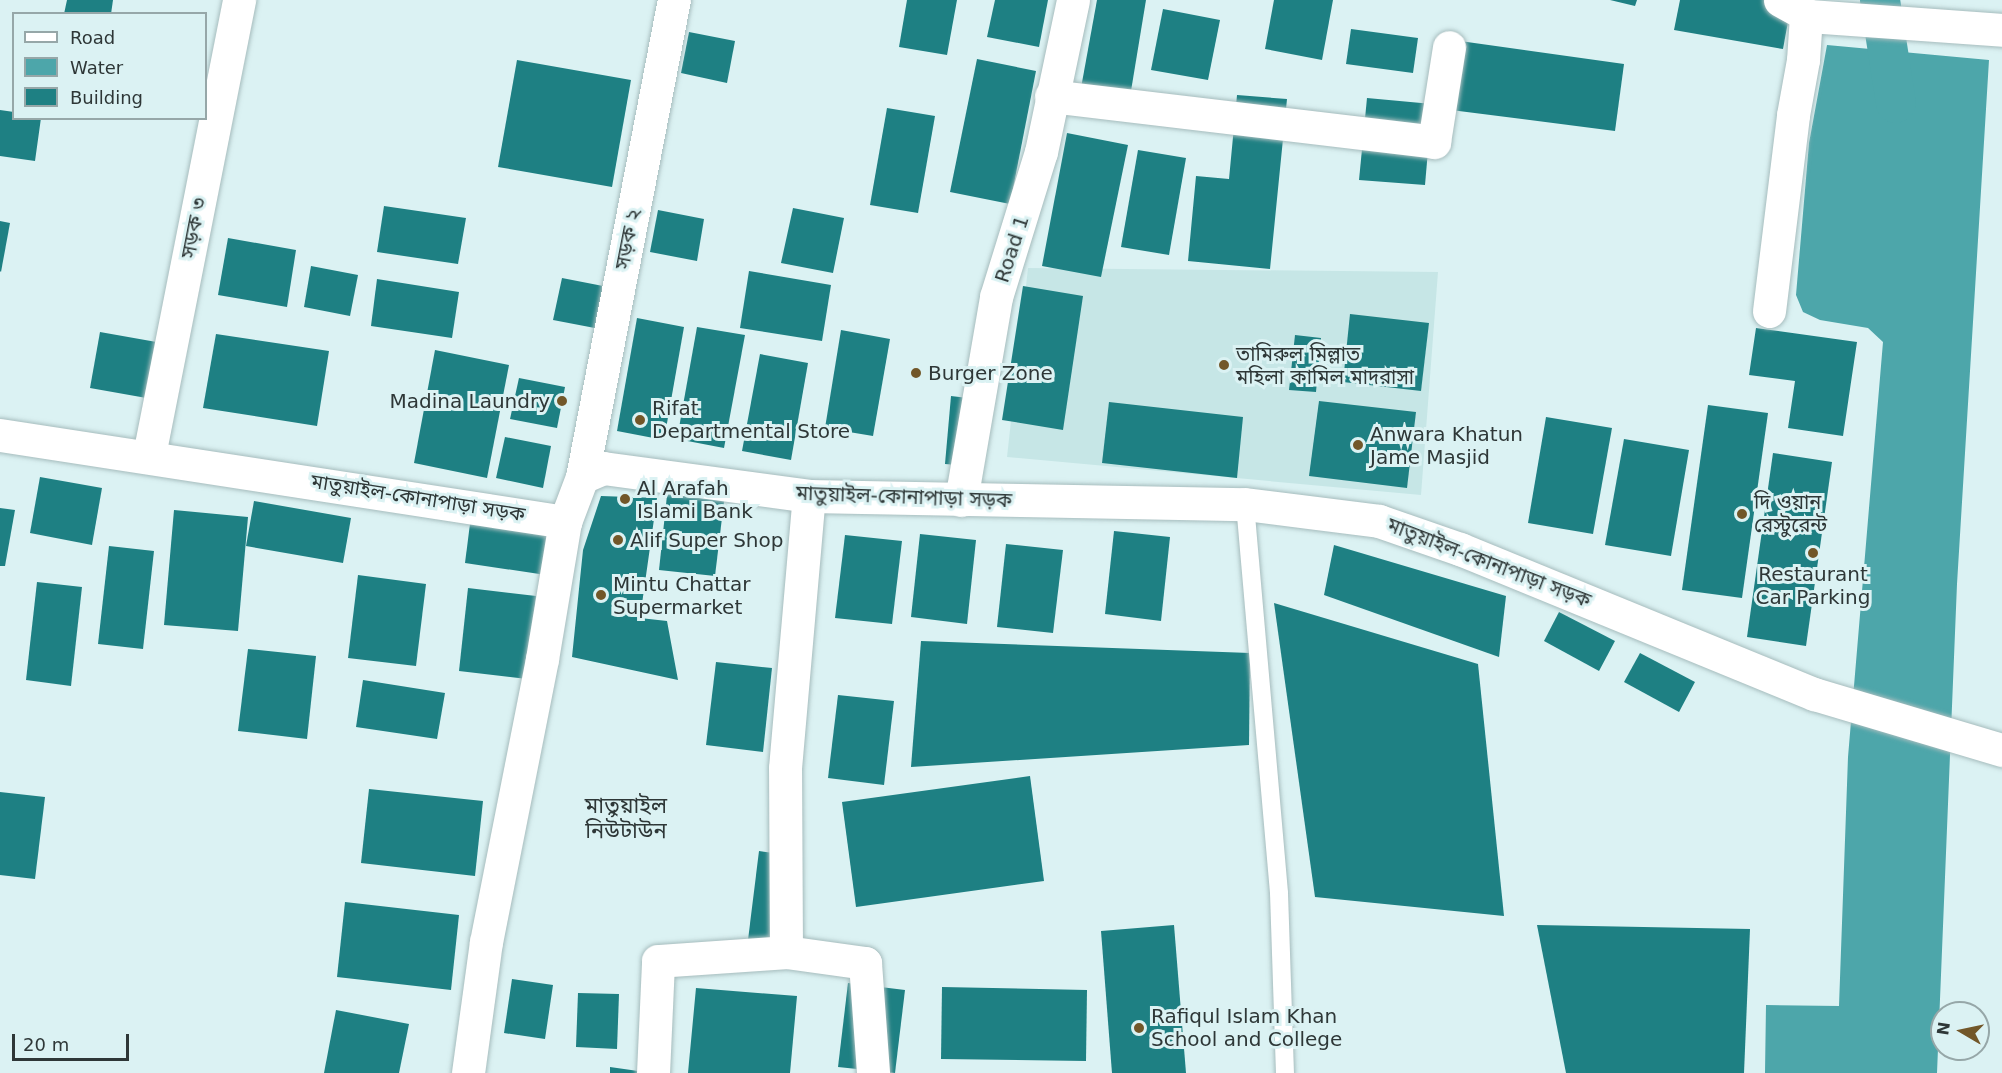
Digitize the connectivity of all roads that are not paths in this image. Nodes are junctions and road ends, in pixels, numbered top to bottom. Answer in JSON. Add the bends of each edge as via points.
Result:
{"nodes":[{"id":1,"x":238,"y":0,"type":"edge"},
{"id":2,"x":674,"y":0,"type":"edge"},
{"id":3,"x":1073,"y":0,"type":"edge"},
{"id":4,"x":1798,"y":11,"type":"edge"},
{"id":5,"x":2002,"y":30,"type":"edge"},
{"id":6,"x":1449,"y":47,"type":"dead end"},
{"id":7,"x":1051,"y":96,"type":"junction"},
{"id":8,"x":1769,"y":311,"type":"dead end"},
{"id":9,"x":0,"y":435,"type":"edge"},
{"id":10,"x":149,"y":455,"type":"junction"},
{"id":11,"x":582,"y":477,"type":"junction"},
{"id":12,"x":808,"y":495,"type":"junction"},
{"id":13,"x":961,"y":500,"type":"junction"},
{"id":14,"x":1245,"y":504,"type":"junction"},
{"id":15,"x":565,"y":522,"type":"junction"},
{"id":16,"x":1990,"y":747,"type":"edge"},
{"id":17,"x":786,"y":952,"type":"junction"},
{"id":18,"x":468,"y":1073,"type":"edge"},
{"id":19,"x":653,"y":1073,"type":"edge"},
{"id":20,"x":873,"y":1073,"type":"edge"},
{"id":21,"x":1285,"y":1073,"type":"edge"}],
"edges":[{"from":1,"to":10,"type":"street","name":"সড়ক ৩"},
{"from":2,"to":11,"type":"street","name":"সড়ক ২"},
{"from":3,"to":7,"type":"street","name":"Road 1"},
{"from":4,"to":5,"type":"street"},
{"from":4,"to":8,"type":"street","via":[[1803,60],[1792,115]]},
{"from":6,"to":7,"type":"street","via":[[1434,142]]},
{"from":7,"to":13,"type":"street","name":"Road 1","via":[[1027,205],[996,297]]},
{"from":9,"to":10,"type":"street","name":"মাতুয়াইল-কোনাপাড়া সড়ক"},
{"from":10,"to":15,"type":"street","name":"মাতুয়াইল-কোনাপাড়া সড়ক"},
{"from":11,"to":12,"type":"street","name":"মাতুয়াইল-কোনাপাড়া সড়ক","via":[[603,468]]},
{"from":11,"to":15,"type":"street"},
{"from":12,"to":13,"type":"street","name":"মাতুয়াইল-কোনাপাড়া সড়ক"},
{"from":12,"to":17,"type":"street","via":[[784,768]]},
{"from":13,"to":14,"type":"street","name":"মাতুয়াইল-কোনাপাড়া সড়ক"},
{"from":14,"to":16,"type":"street","name":"মাতুয়াইল-কোনাপাড়া সড়ক","via":[[1379,522],[1460,549],[1814,694]]},
{"from":14,"to":21,"type":"lane","via":[[1279,893]]},
{"from":15,"to":18,"type":"street","via":[[486,942]]},
{"from":17,"to":19,"type":"street","via":[[658,961]]},
{"from":17,"to":20,"type":"street","via":[[865,963]]}]}
